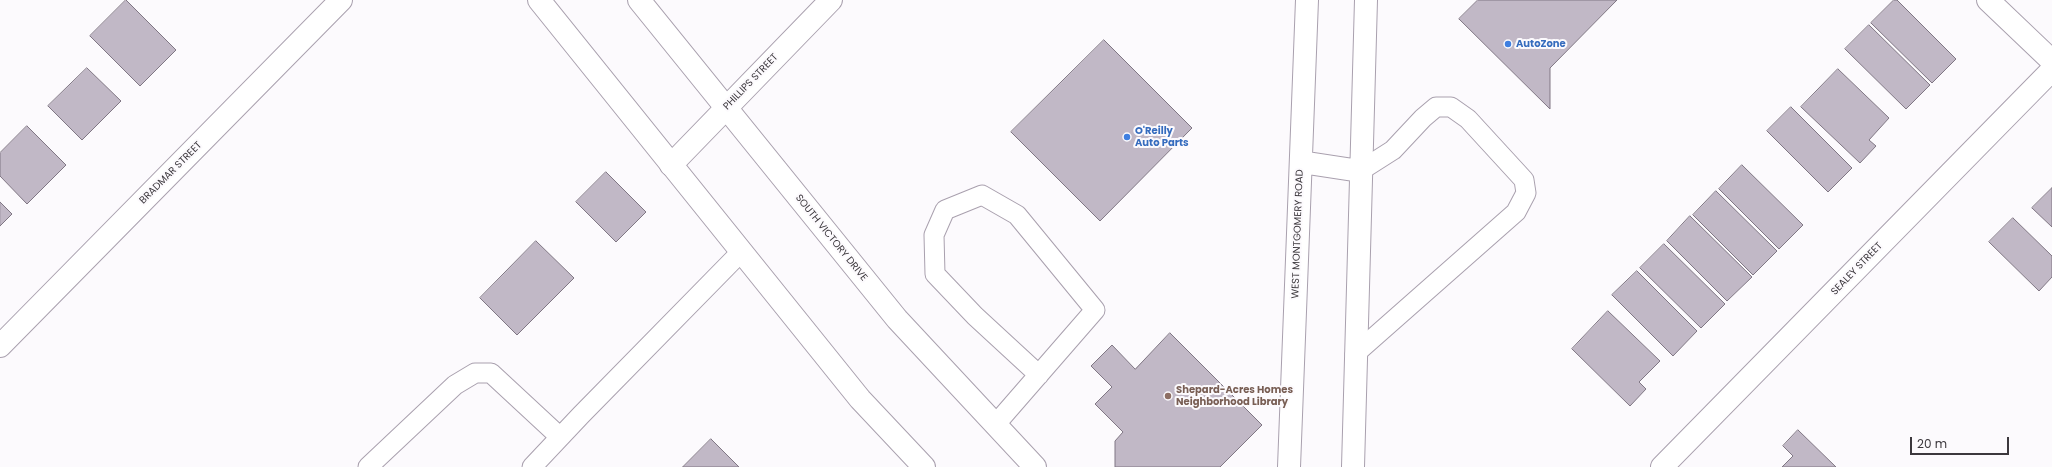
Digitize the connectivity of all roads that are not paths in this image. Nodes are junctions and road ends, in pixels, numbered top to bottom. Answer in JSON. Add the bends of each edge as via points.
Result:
{"nodes":[{"id":1,"x":341,"y":0,"type":"edge"},
{"id":2,"x":539,"y":0,"type":"edge"},
{"id":3,"x":639,"y":0,"type":"edge"},
{"id":4,"x":831,"y":0,"type":"edge"},
{"id":5,"x":1307,"y":0,"type":"edge"},
{"id":6,"x":1366,"y":0,"type":"edge"},
{"id":7,"x":1988,"y":0,"type":"edge"},
{"id":8,"x":2052,"y":61,"type":"edge"},
{"id":9,"x":2052,"y":70,"type":"edge"},
{"id":10,"x":726,"y":108,"type":"junction"},
{"id":11,"x":1301,"y":162,"type":"junction"},
{"id":12,"x":671,"y":164,"type":"junction"},
{"id":13,"x":1360,"y":171,"type":"junction"},
{"id":14,"x":741,"y":252,"type":"junction"},
{"id":15,"x":0,"y":346,"type":"edge"},
{"id":16,"x":1355,"y":354,"type":"junction"},
{"id":17,"x":1039,"y":375,"type":"junction"},
{"id":18,"x":995,"y":425,"type":"junction"},
{"id":19,"x":560,"y":437,"type":"junction"},
{"id":20,"x":368,"y":467,"type":"edge"},
{"id":21,"x":532,"y":467,"type":"edge"},
{"id":22,"x":924,"y":467,"type":"edge"},
{"id":23,"x":1034,"y":467,"type":"edge"},
{"id":24,"x":1289,"y":467,"type":"edge"},
{"id":25,"x":1353,"y":467,"type":"edge"},
{"id":26,"x":1662,"y":467,"type":"edge"}],
"edges":[{"from":1,"to":15,"type":"main road","name":"BRADMAR STREET"},
{"from":2,"to":12,"type":"main road"},
{"from":3,"to":10,"type":"main road","name":"SOUTH VICTORY DRIVE"},
{"from":4,"to":10,"type":"main road","name":"PHILLIPS STREET"},
{"from":5,"to":11,"type":"main road","name":"WEST MONTGOMERY ROAD"},
{"from":6,"to":13,"type":"main road"},
{"from":7,"to":8,"type":"main road"},
{"from":9,"to":26,"type":"main road","name":"SEALEY STREET"},
{"from":10,"to":12,"type":"main road","name":"PHILLIPS STREET"},
{"from":10,"to":18,"type":"main road","name":"SOUTH VICTORY DRIVE","via":[[897,319]]},
{"from":11,"to":13,"type":"main road"},
{"from":11,"to":24,"type":"main road","name":"WEST MONTGOMERY ROAD"},
{"from":12,"to":14,"type":"main road"},
{"from":13,"to":16,"type":"main road"},
{"from":13,"to":16,"type":"lane","via":[[1394,150],[1436,107],[1451,107],[1468,118],[1524,180],[1526,194],[1516,212]]},
{"from":14,"to":19,"type":"lane"},
{"from":14,"to":22,"type":"main road","via":[[860,399]]},
{"from":16,"to":25,"type":"main road"},
{"from":17,"to":17,"type":"lane","via":[[1095,310],[1017,215],[982,195],[945,210],[934,235],[935,274],[975,316]]},
{"from":17,"to":18,"type":"lane"},
{"from":18,"to":23,"type":"main road","name":"SOUTH VICTORY DRIVE"},
{"from":19,"to":20,"type":"lane","via":[[491,373],[475,373],[454,385]]},
{"from":19,"to":21,"type":"lane"}]}
